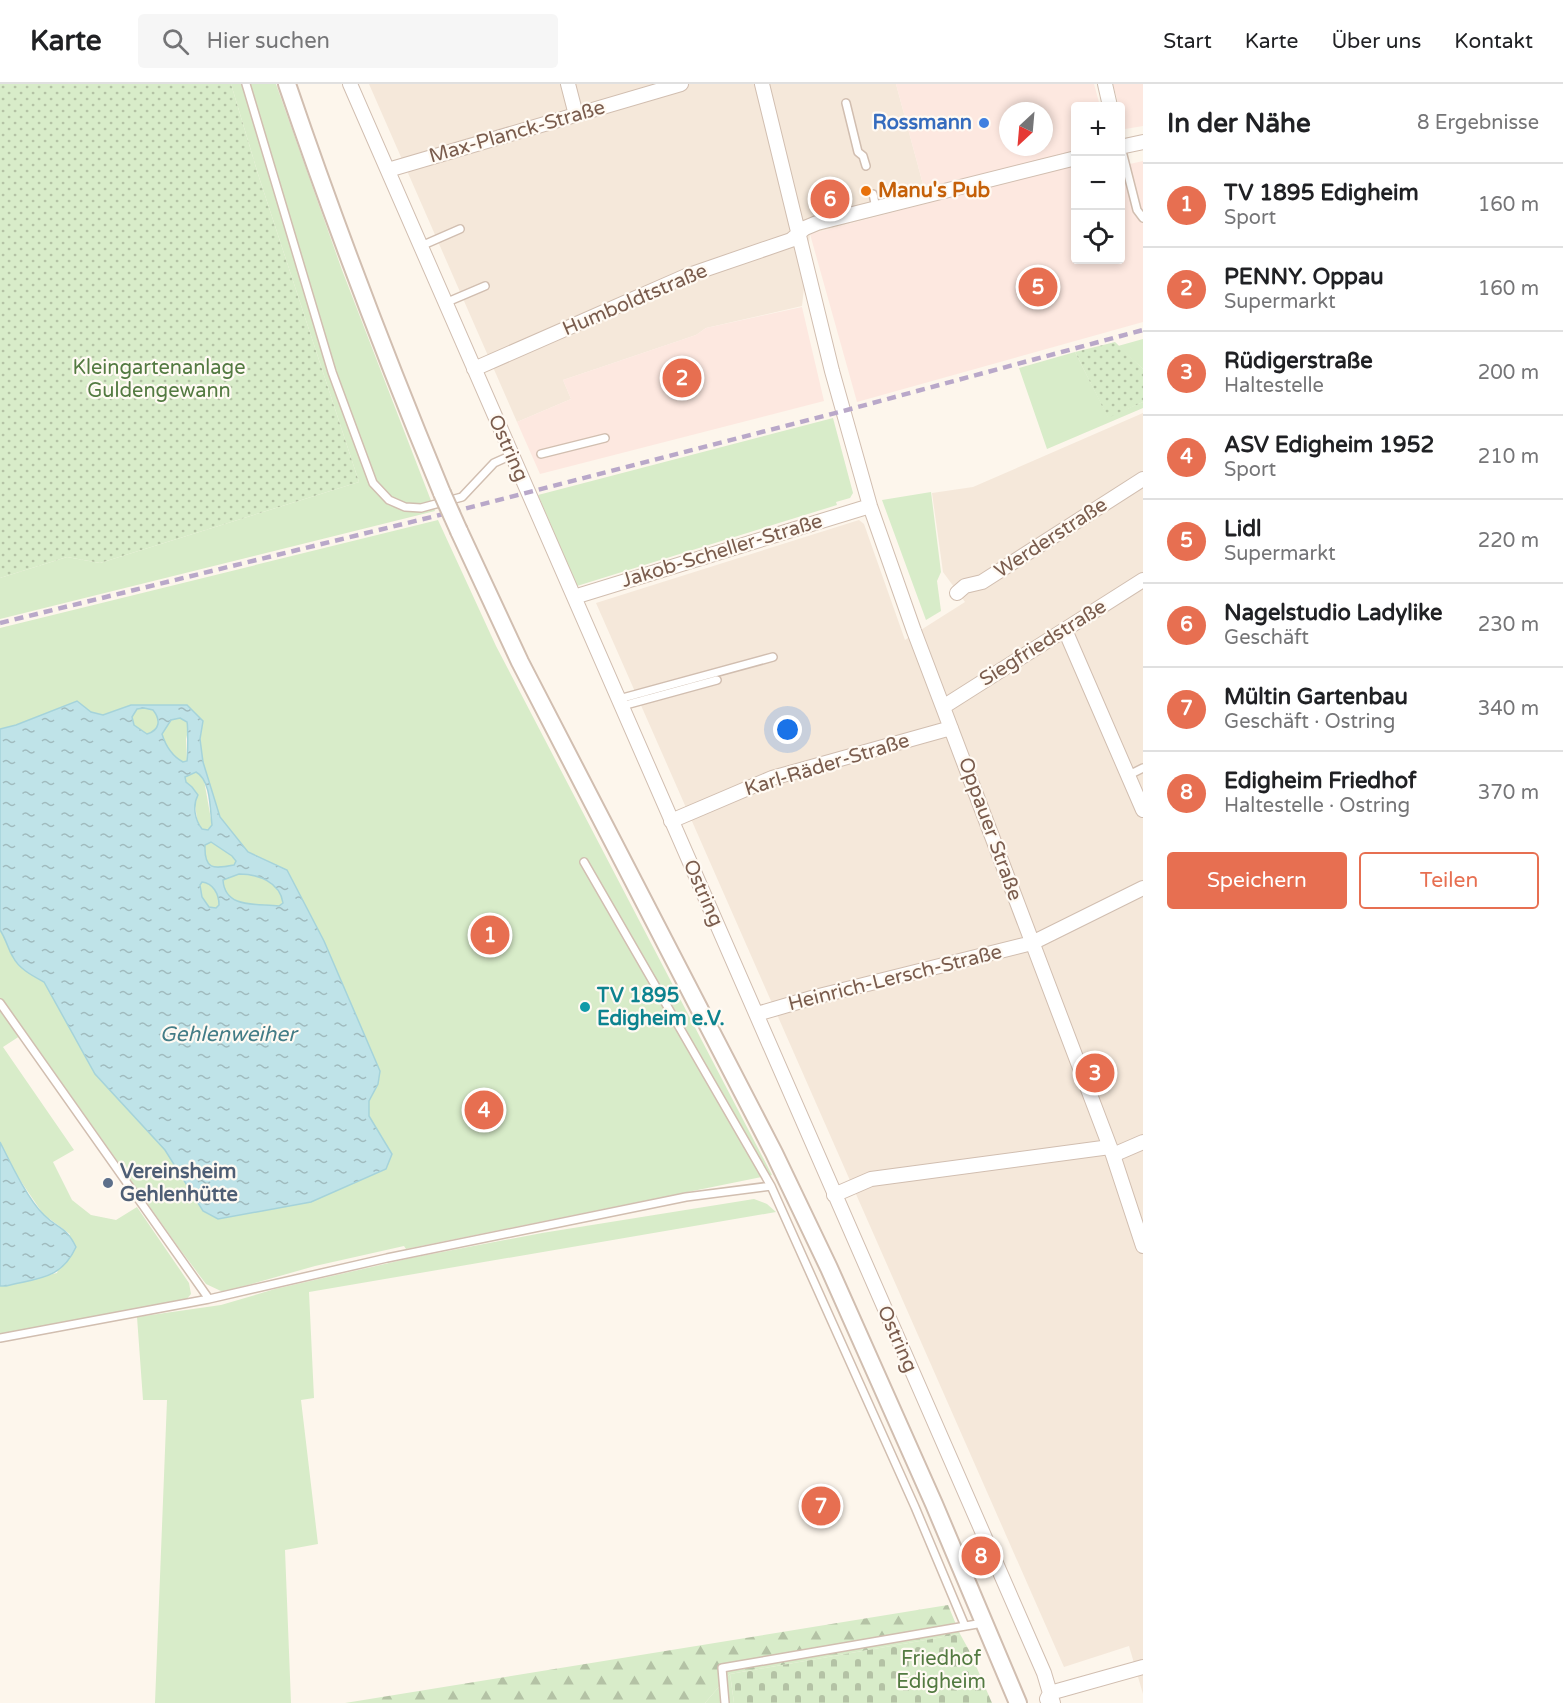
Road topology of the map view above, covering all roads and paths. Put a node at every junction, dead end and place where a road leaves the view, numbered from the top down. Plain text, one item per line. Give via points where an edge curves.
1 (246, 84) edge
2 (287, 84) edge
3 (350, 84) edge
4 (568, 84) edge
5 (681, 84) edge
6 (762, 84) edge
7 (1105, 84) edge
8 (1109, 102) edge
9 (846, 103) dead end
10 (576, 115) junction
11 (1143, 142) edge
12 (1125, 145) edge
13 (1124, 156) edge
14 (1071, 159) edge
15 (866, 166) dead end
16 (388, 170) junction
17 (873, 194) dead end
18 (876, 208) junction
19 (1143, 218) edge
20 (460, 229) dead end
21 (798, 234) junction
22 (421, 246) junction
23 (485, 286) dead end
24 (445, 303) junction
25 (474, 369) junction
26 (605, 438) dead end
27 (541, 454) dead end
28 (512, 456) junction
29 (1143, 479) edge
30 (870, 506) junction
31 (1143, 580) edge
32 (957, 593) dead end
33 (574, 597) junction
34 (1065, 630) junction
35 (772, 657) dead end
36 (717, 680) dead end
37 (620, 703) junction
38 (943, 707) junction
39 (951, 728) junction
40 (1143, 768) edge
41 (1129, 775) junction
42 (1143, 810) edge
43 (671, 821) junction
44 (584, 862) dead end
45 (1143, 888) edge
46 (1032, 944) junction
47 (0, 1004) edge
48 (757, 1014) junction
49 (1143, 1142) edge
50 (1112, 1151) junction
51 (771, 1186) junction
52 (834, 1195) junction
53 (1143, 1246) edge
54 (209, 1299) junction
55 (0, 1338) edge
56 (985, 1622) junction
57 (965, 1626) junction
58 (1143, 1667) edge
59 (1050, 1700) edge
60 (725, 1703) edge
61 (1018, 1703) edge

1 - 28 lane via 332,372 373,483 389,500 421,508 462,497 494,463
2 - 56 street, Ostring, bridge via 385,353 459,531 520,662 779,1164
3 - 16 street, Ostring
4 - 10 street
5 - 10 street, Max-Planck-Straße
6 - 21 street, Oppauer Straße
7 - 8 street
9 - 15 lane via 858,152
10 - 16 street, Max-Planck-Straße
11 - 12 street
13 - 19 lane via 1137,210
14 - 18 street, Humboldtstraße
16 - 22 street, Ostring
17 - 18 lane
18 - 21 street, Humboldtstraße via 817,223
20 - 22 lane
21 - 25 street, Humboldtstraße via 783,243 686,276
21 - 30 street, Oppauer Straße
22 - 24 street, Ostring
23 - 24 lane
24 - 25 street, Ostring
25 - 28 street, Ostring
26 - 27 lane
28 - 33 street, Ostring
29 - 32 street, Werderstraße via 982,582 965,586
30 - 33 street, Jakob-Scheller-Straße
30 - 38 street, Oppauer Straße
31 - 34 street, Siegfriedstraße
33 - 37 street, Ostring
34 - 38 street, Siegfriedstraße
34 - 41 street
35 - 37 lane
36 - 37 lane
37 - 43 street, Ostring
38 - 39 street, Oppauer Straße
39 - 43 street, Karl-Räder-Straße via 772,778
39 - 46 street, Oppauer Straße
40 - 41 lane
41 - 42 street
43 - 48 street, Ostring
44 - 51 lane
45 - 46 street, Heinrich-Lersch-Straße
46 - 48 street, Heinrich-Lersch-Straße
46 - 50 street, Oppauer Straße
47 - 54 lane
48 - 52 street, Ostring
49 - 50 street
50 - 52 street via 871,1179
50 - 53 street, Oppauer Straße
51 - 54 lane via 686,1197
51 - 57 lane
52 - 59 street, Ostring via 1044,1672
54 - 55 lane
56 - 57 lane
56 - 61 street, Ostring
57 - 60 lane via 722,1668
58 - 59 street

